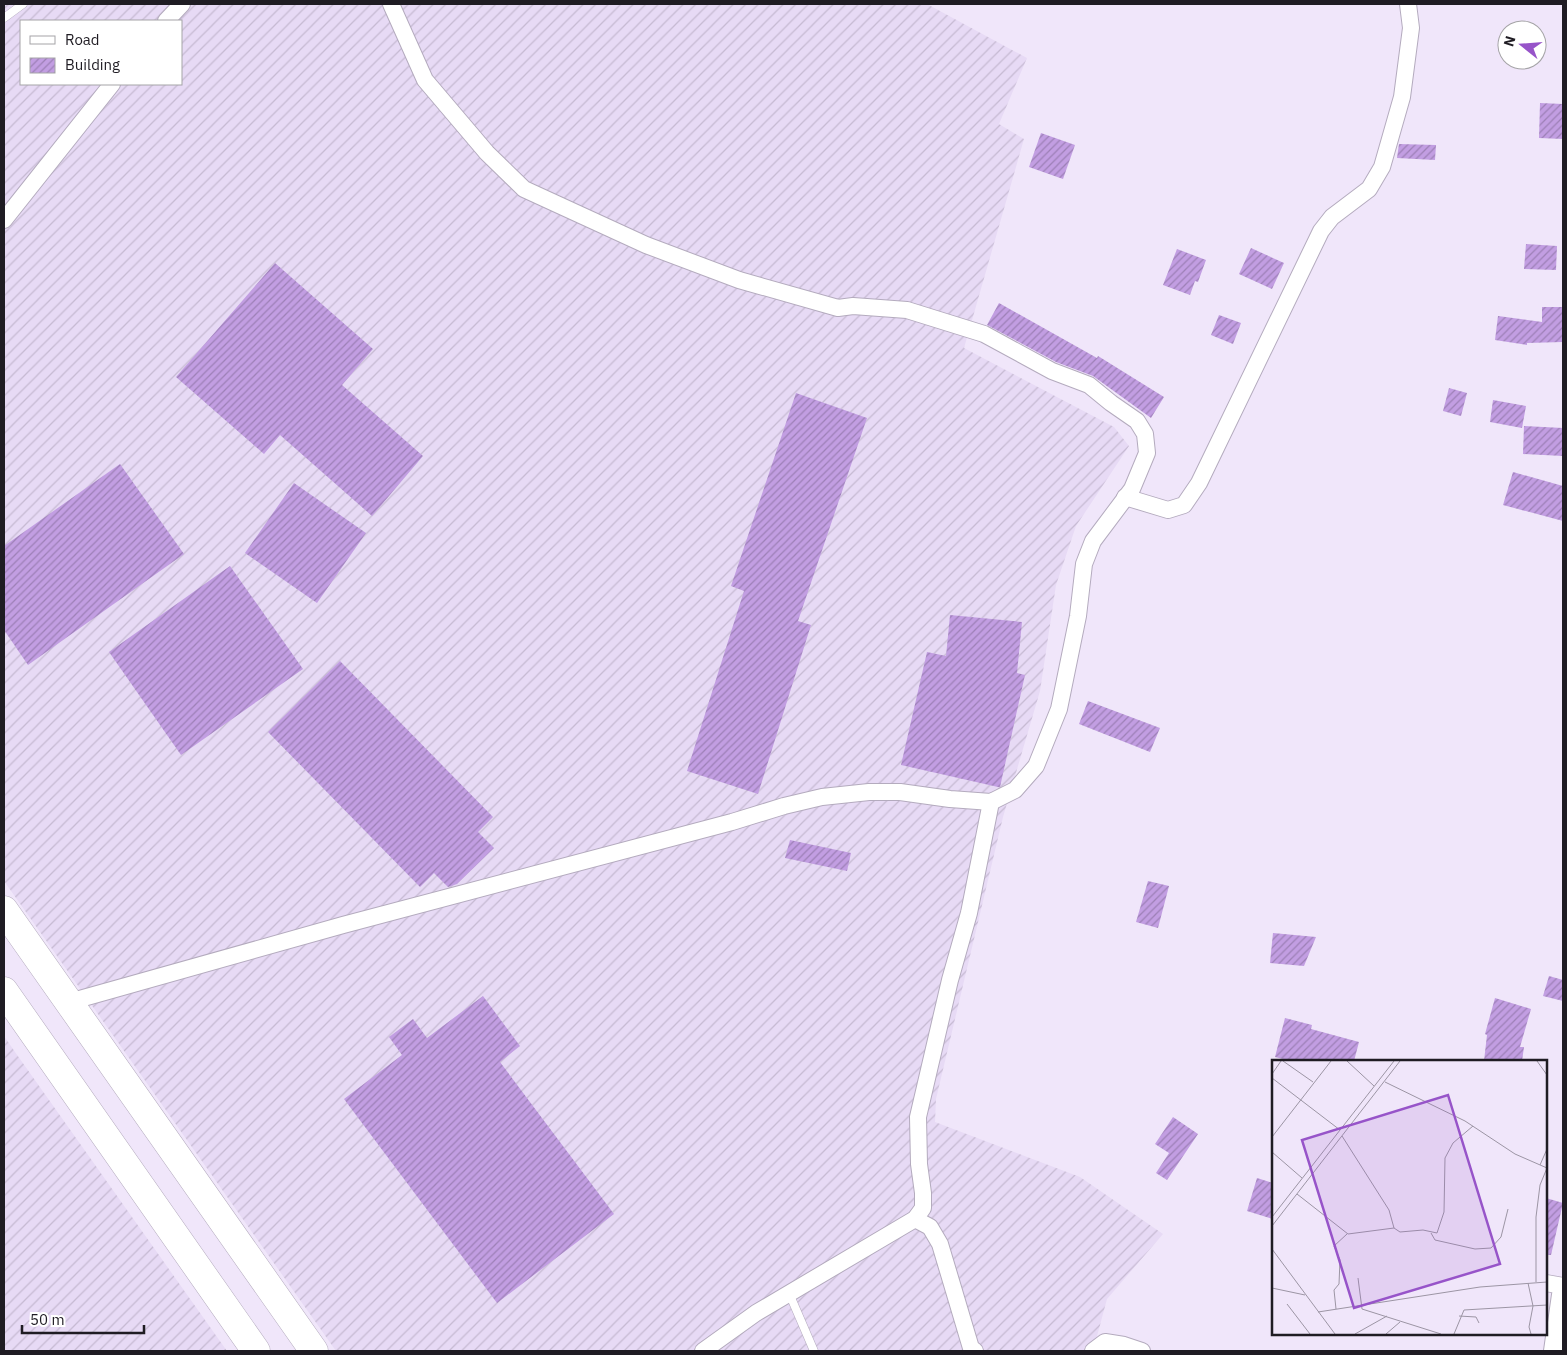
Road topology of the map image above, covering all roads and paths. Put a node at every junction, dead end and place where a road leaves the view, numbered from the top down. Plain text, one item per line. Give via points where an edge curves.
1 (23, 4) edge
2 (182, 4) edge
3 (392, 4) edge
4 (1408, 4) edge
5 (4, 18) edge
6 (167, 20) edge
7 (111, 85) edge
8 (4, 220) edge
9 (1125, 498) junction
10 (991, 802) junction
11 (4, 910) edge
12 (68, 1002) junction
13 (8, 1006) edge
14 (915, 1219) junction
15 (1547, 1283) edge
16 (1563, 1286) edge
17 (789, 1293) junction
18 (1563, 1295) edge
19 (256, 1351) edge
20 (314, 1351) edge
21 (703, 1351) edge
22 (814, 1351) edge
23 (975, 1351) edge
24 (1093, 1351) edge
25 (1142, 1351) edge
26 (1555, 1351) edge

1 - 5 lane
2 - 6 street
3 - 9 street via 425,80 487,153 524,189 646,245 739,280 838,308 907,310 941,320 984,334 1052,371 1089,385 1137,421 1145,434 1147,454
4 - 9 street via 1411,28 1402,97 1382,167 1369,189 1332,217 1321,231 1199,483 1184,505 1168,510
7 - 8 street
9 - 10 street via 1093,541 1084,564 1078,616 1059,709 1036,766 1015,790
10 - 12 street via 900,792 822,797
10 - 14 street via 969,913 918,1117 919,1164 924,1193 923,1208
11 - 12 highway
12 - 20 highway
13 - 19 highway
14 - 17 street
14 - 23 street via 930,1227 940,1244 971,1348
15 - 16 street
17 - 21 street
17 - 22 lane
18 - 26 street
24 - 25 street via 1105,1342

